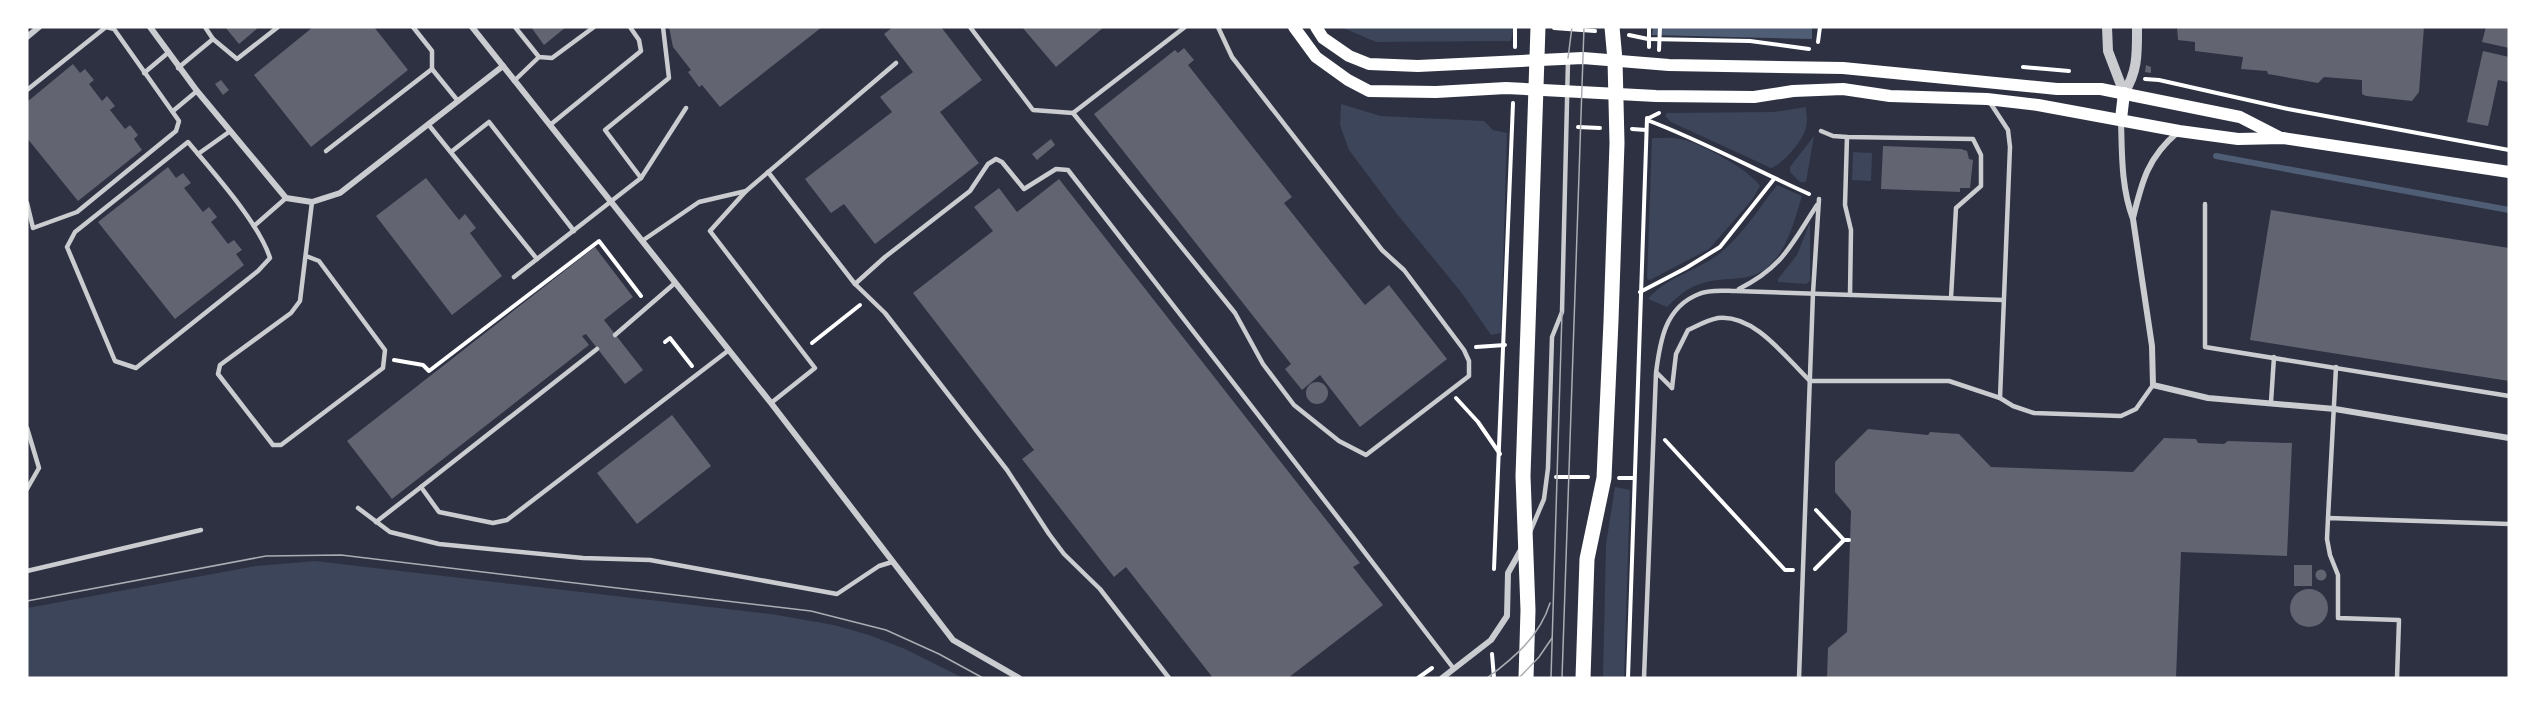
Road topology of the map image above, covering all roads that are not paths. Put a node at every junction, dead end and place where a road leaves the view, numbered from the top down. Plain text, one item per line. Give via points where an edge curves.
1 (39, 27) edge
2 (150, 27) edge
3 (205, 27) edge
4 (278, 27) edge
5 (413, 27) edge
6 (472, 27) edge
7 (514, 27) edge
8 (594, 27) edge
9 (630, 27) edge
10 (663, 27) edge
11 (970, 27) edge
12 (1185, 27) edge
13 (1218, 27) edge
14 (1294, 27) edge
15 (1316, 27) edge
16 (2107, 27) edge
17 (2137, 27) edge
18 (1538, 28) edge
19 (1612, 29) edge
20 (27, 37) edge
21 (213, 39) junction
22 (169, 52) junction
23 (540, 57) junction
24 (1568, 58) junction
25 (1537, 59) junction
26 (1615, 60) junction
27 (896, 63) dead end
28 (503, 66) junction
29 (178, 68) junction
30 (432, 69) junction
31 (144, 73) junction
32 (514, 81) junction
33 (1536, 89) junction
34 (27, 90) edge
35 (1567, 90) junction
36 (196, 91) junction
37 (1615, 93) junction
38 (2124, 93) junction
39 (1987, 99) junction
40 (458, 101) junction
41 (686, 108) dead end
42 (173, 111) junction
43 (1073, 113) junction
44 (2121, 119) junction
45 (428, 124) junction
46 (550, 125) junction
47 (1821, 131) dead end
48 (2179, 131) junction
49 (229, 132) junction
50 (1847, 137) junction
51 (2283, 138) junction
52 (326, 151) dead end
53 (452, 152) junction
54 (198, 154) junction
55 (768, 172) junction
56 (2509, 172) edge
57 (641, 178) junction
58 (746, 191) junction
59 (286, 198) junction
60 (312, 202) junction
61 (27, 203) edge
62 (612, 203) junction
63 (2205, 204) dead end
64 (2133, 219) junction
65 (254, 226) junction
66 (574, 231) junction
67 (642, 241) junction
68 (306, 256) junction
69 (537, 259) junction
70 (514, 277) dead end
71 (675, 283) junction
72 (855, 284) junction
73 (1736, 291) junction
74 (1812, 293) junction
75 (1850, 295) junction
76 (1951, 298) junction
77 (2003, 300) junction
78 (615, 335) dead end
79 (597, 350) dead end
80 (729, 350) junction
81 (2274, 357) junction
82 (2336, 367) junction
83 (1656, 373) junction
84 (1810, 381) junction
85 (2153, 385) junction
86 (2509, 396) edge
87 (2000, 398) junction
88 (2271, 402) junction
89 (771, 403) junction
90 (2334, 409) junction
91 (27, 428) edge
92 (2509, 438) edge
93 (421, 488) junction
94 (27, 489) edge
95 (358, 508) dead end
96 (2328, 518) junction
97 (376, 522) junction
98 (2509, 524) edge
99 (201, 530) dead end
100 (1526, 540) junction
101 (892, 562) junction
102 (27, 572) edge
103 (1454, 669) junction
104 (1019, 678) edge
105 (1169, 678) edge
106 (1442, 678) edge
107 (1526, 678) edge
108 (1583, 678) edge
109 (1644, 678) edge
110 (1799, 678) edge
111 (2397, 678) edge

1 - 20 street
2 - 22 street
3 - 21 lane
4 - 21 lane via 237,59
5 - 30 lane via 432,51
6 - 28 street
7 - 23 lane
8 - 23 lane via 552,58
9 - 46 lane via 641,51
10 - 57 lane via 669,78 605,130
11 - 43 lane via 1033,110
12 - 43 lane
13 - 43 lane via 1232,57 1382,250 1404,270 1469,361 1469,376 1366,455 1339,441 1294,405 1263,364 1235,313
14 - 33 main road via 1316,57 1369,91
15 - 25 main road via 1323,38 1369,64 1409,66
16 - 38 street via 2108,51
17 - 38 street via 2134,78
18 - 25 main road
19 - 26 main road
21 - 29 lane
22 - 29 street
22 - 31 lane
23 - 32 lane
24 - 25 main road
24 - 26 main road
24 - 35 lane
25 - 33 main road
26 - 37 main road
26 - 38 main road via 1843,68
27 - 55 lane
28 - 32 street
28 - 40 street
29 - 36 street
30 - 40 lane
30 - 52 lane
31 - 34 lane via 114,29 106,27
31 - 42 lane
32 - 46 street
33 - 35 main road
33 - 100 main road via 1525,365
35 - 37 main road
35 - 100 lane via 1562,312 1552,337 1544,499
36 - 42 lane
36 - 49 street
37 - 39 main road via 1754,97 1842,89 1890,96
37 - 108 main road via 1617,143 1604,478 1587,559
38 - 44 main road
38 - 51 main road via 2240,117
39 - 44 main road
39 - 77 lane via 2008,130 2010,147
40 - 45 street
41 - 57 lane
42 - 61 lane via 179,121 176,131 77,212 33,228
44 - 48 main road
44 - 64 street via 2123,180
45 - 53 lane
45 - 60 street via 340,193
46 - 62 street
47 - 50 lane
48 - 51 main road via 2238,139
48 - 64 street via 2163,144 2150,164
49 - 54 lane
49 - 59 street
50 - 75 lane via 1845,205 1851,230
50 - 76 lane via 1972,139 1981,155 1981,186 1956,208
51 - 56 main road
53 - 66 lane via 489,123
53 - 69 lane
54 - 65 lane
54 - 65 lane via 188,142 75,232 67,247 115,361 136,368 258,271 270,258
55 - 58 lane
55 - 72 lane
57 - 62 lane
58 - 67 lane via 699,202
58 - 89 lane via 711,231 815,368
59 - 60 street
59 - 65 lane
60 - 68 lane
62 - 66 lane
62 - 67 street
63 - 81 lane via 2205,347
64 - 85 street via 2152,346
66 - 69 lane
67 - 71 street
68 - 68 lane via 300,301 291,313 220,365 218,374 273,445 281,445 383,368 385,350 319,261
69 - 70 lane
71 - 78 lane
71 - 80 street
72 - 103 lane via 970,191 988,164 996,159 1024,189 1056,170 1068,170
72 - 105 lane via 885,313 1007,470 1064,554 1100,589
73 - 74 lane
73 - 74 lane via 1759,279 1782,259 1819,201
73 - 83 lane via 1700,293 1680,305 1665,326
74 - 75 lane
74 - 84 lane
75 - 76 lane
76 - 77 lane
77 - 87 lane
79 - 93 lane
80 - 89 street
80 - 93 lane via 507,520 493,523 439,512
81 - 82 lane
81 - 88 lane
82 - 86 lane
82 - 90 lane
83 - 84 lane via 1672,388 1677,354 1688,330 1718,318 1739,319 1753,326
83 - 109 lane
84 - 87 lane via 1949,381
84 - 110 lane
85 - 87 lane via 2136,409 2121,416 2034,413
85 - 88 street via 2208,398
88 - 90 street
89 - 101 street
90 - 92 street
90 - 96 lane
91 - 94 lane via 39,468
93 - 97 lane
95 - 97 lane
96 - 98 lane
96 - 111 lane via 2327,539 2338,575 2338,618 2399,620
97 - 101 lane via 390,532 439,544 583,558 650,560 837,594 879,566
99 - 102 lane
100 - 103 street via 1508,573 1508,616 1491,640
100 - 107 main road
101 - 104 street via 953,640
103 - 106 street

